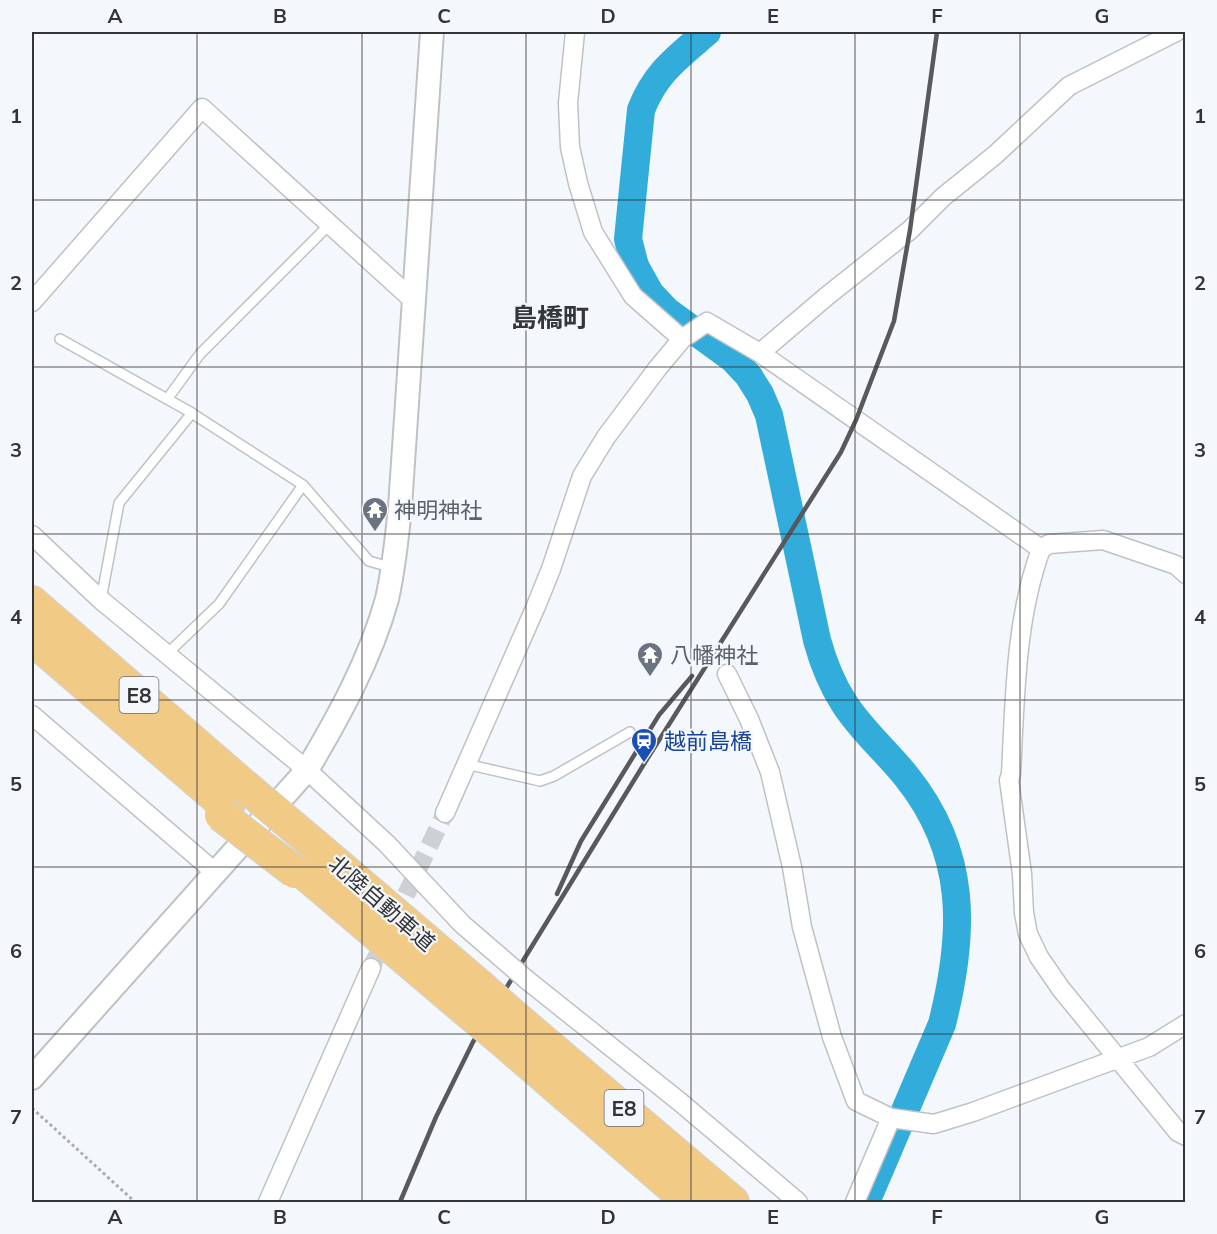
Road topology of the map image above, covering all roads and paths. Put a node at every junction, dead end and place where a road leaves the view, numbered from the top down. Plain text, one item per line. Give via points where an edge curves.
1 (432, 32) edge
2 (575, 32) edge
3 (1176, 32) edge
4 (1182, 32) edge
5 (1185, 35) edge
6 (329, 225) junction
7 (413, 300) junction
8 (32, 302) edge
9 (690, 333) junction
10 (60, 339) dead end
11 (760, 353) junction
12 (168, 398) junction
13 (192, 413) junction
14 (303, 485) junction
15 (32, 535) edge
16 (1041, 549) junction
17 (393, 568) junction
18 (1185, 574) edge
19 (101, 600) junction
20 (32, 602) edge
21 (32, 639) edge
22 (167, 654) junction
23 (32, 667) edge
24 (727, 674) dead end
25 (32, 715) edge
26 (630, 732) dead end
27 (466, 764) junction
28 (308, 770) junction
29 (232, 804) junction
30 (445, 813) tunnel mouth
31 (303, 862) junction
32 (216, 873) junction
33 (371, 968) tunnel mouth
34 (472, 997) junction
35 (1185, 1024) edge
36 (506, 1026) junction
37 (1117, 1059) junction
38 (32, 1077) edge
39 (32, 1108) edge
40 (899, 1120) junction
41 (1185, 1136) edge
42 (135, 1203) edge
43 (268, 1203) edge
44 (689, 1203) edge
45 (733, 1203) edge
46 (798, 1203) edge
47 (855, 1203) edge

1 - 7 street
2 - 9 street via 568,103 570,147 593,232 633,296
3 - 11 street via 1068,86 910,230
4 - 5 street
6 - 7 street
6 - 8 street via 202,108
6 - 12 lane via 200,354
7 - 17 street
9 - 11 street via 707,321
9 - 27 street via 606,437 582,476 540,597
10 - 12 lane
11 - 16 street
12 - 13 lane
13 - 14 lane
13 - 19 lane via 119,503
14 - 17 lane via 369,561
14 - 22 lane via 219,604
15 - 19 street
16 - 18 street via 1049,544 1103,540 1176,565
16 - 37 street via 1018,647 1009,780 1024,913 1039,957
17 - 28 street via 374,640 341,713
19 - 22 street
20 - 29 highway, 北陸自動車道 / E8
21 - 29 highway, 北陸自動車道 / E8
22 - 28 street
23 - 29 highway
24 - 40 street via 770,772 802,927 832,1037 856,1101
25 - 32 street
26 - 27 lane via 540,781
27 - 30 street
28 - 32 street
28 - 46 street, bridge via 387,844 462,924
29 - 31 highway, 北陸自動車道 / E8
31 - 34 highway, 北陸自動車道 / E8
31 - 34 highway, 北陸自動車道 / E8 via 367,927
32 - 38 street
33 - 43 street
34 - 36 highway, 北陸自動車道 / E8, bridge
35 - 37 street via 1149,1047
36 - 44 highway, 北陸自動車道 / E8
36 - 45 highway, 北陸自動車道 / E8
37 - 40 street via 934,1124
37 - 41 street
39 - 42 path
40 - 47 street

